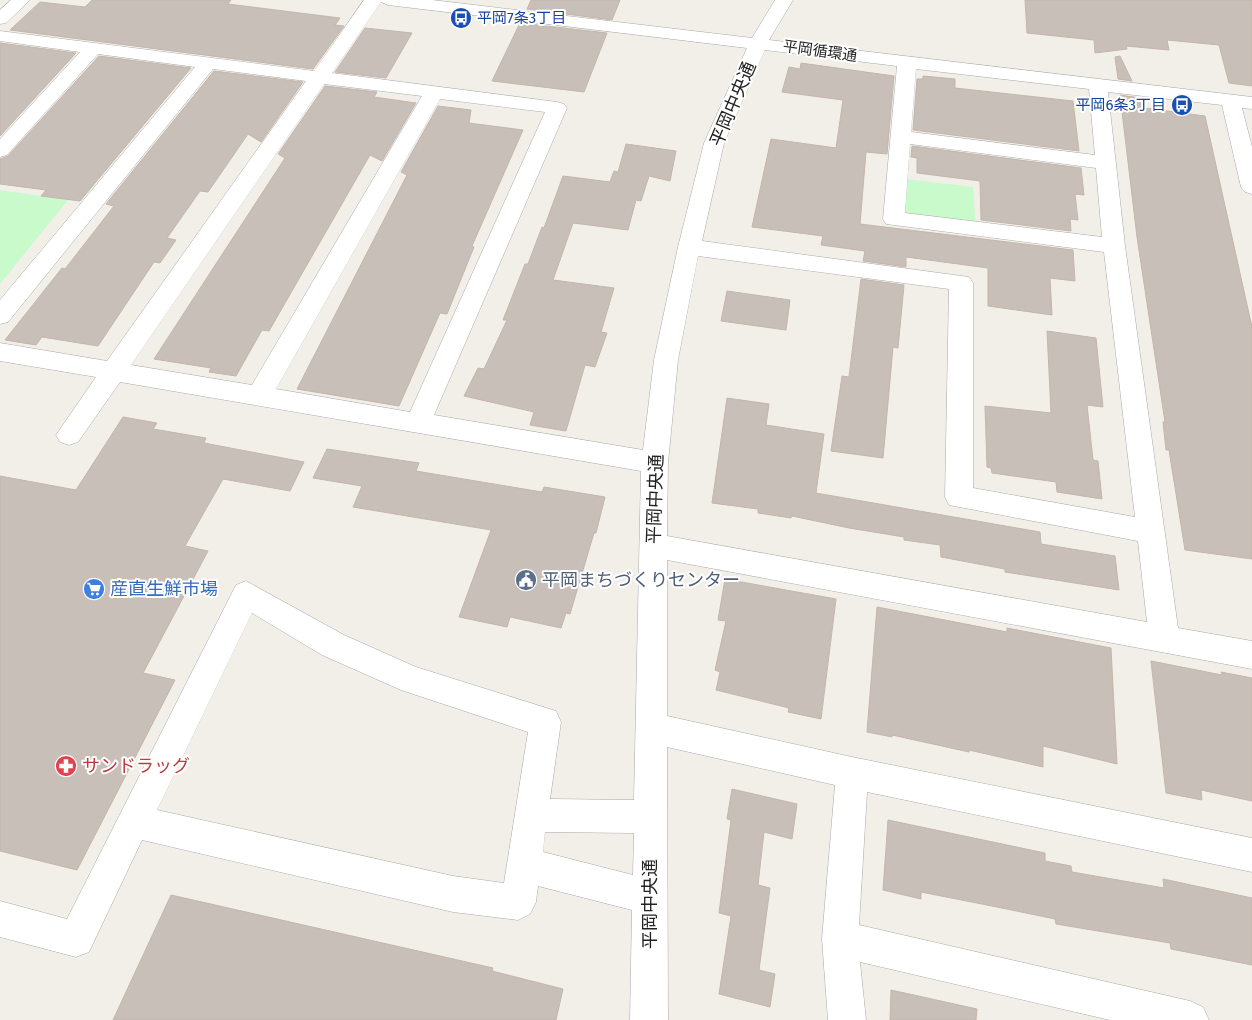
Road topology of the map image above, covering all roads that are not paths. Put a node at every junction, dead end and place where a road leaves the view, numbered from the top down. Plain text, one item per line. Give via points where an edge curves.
1 (21, 0) edge
2 (373, 0) edge
3 (388, 0) edge
4 (784, 0) edge
5 (0, 19) edge
6 (0, 36) edge
7 (758, 43) junction
8 (94, 48) junction
9 (208, 63) junction
10 (908, 63) junction
11 (321, 77) junction
12 (1098, 85) junction
13 (434, 92) junction
14 (1230, 100) junction
15 (1252, 103) edge
16 (900, 137) junction
17 (0, 150) edge
18 (1105, 163) junction
19 (1251, 182) edge
20 (1114, 246) junction
21 (689, 247) junction
22 (0, 316) edge
23 (0, 352) edge
24 (113, 371) junction
25 (259, 396) junction
26 (418, 423) junction
27 (69, 435) dead end
28 (655, 463) junction
29 (1151, 532) junction
30 (654, 545) junction
31 (1164, 638) junction
32 (1252, 655) edge
33 (651, 728) junction
34 (852, 773) junction
35 (533, 815) junction
36 (650, 818) junction
37 (135, 822) junction
38 (1252, 855) edge
39 (525, 865) junction
40 (650, 898) junction
41 (0, 919) edge
42 (840, 939) junction
43 (649, 1020) edge
44 (847, 1020) edge
45 (1190, 1020) edge

1 - 5 street
2 - 11 street
3 - 7 street, 平岡循環通
4 - 7 street, 平岡中央通
6 - 8 street
7 - 10 street, 平岡循環通
7 - 21 street, 平岡中央通 via 714,143
8 - 9 street
8 - 17 street
9 - 11 street
9 - 22 street
10 - 12 street, 平岡循環通
10 - 16 street
11 - 13 street
11 - 24 street
12 - 14 street, 平岡循環通
12 - 18 street
13 - 25 street
13 - 26 street via 557,108
14 - 15 street, 平岡循環通
14 - 19 street
16 - 18 street
16 - 20 street via 894,219
18 - 20 street
20 - 29 street
21 - 28 street, 平岡中央通 via 666,360
21 - 29 street via 961,283 959,497
23 - 24 street
24 - 25 street
24 - 27 street
25 - 26 street
26 - 28 street
28 - 30 street, 平岡中央通
29 - 31 street
30 - 31 street
30 - 33 street, 平岡中央通
31 - 32 street
33 - 34 street
33 - 36 street, 平岡中央通
34 - 38 street
34 - 42 street
35 - 36 street
35 - 37 street via 545,722 412,680 333,645 246,594
35 - 39 street
36 - 40 street, 平岡中央通
37 - 39 street via 453,894 518,902
37 - 41 street via 76,939
39 - 40 street
40 - 43 street, 平岡中央通
42 - 44 street
42 - 45 street

